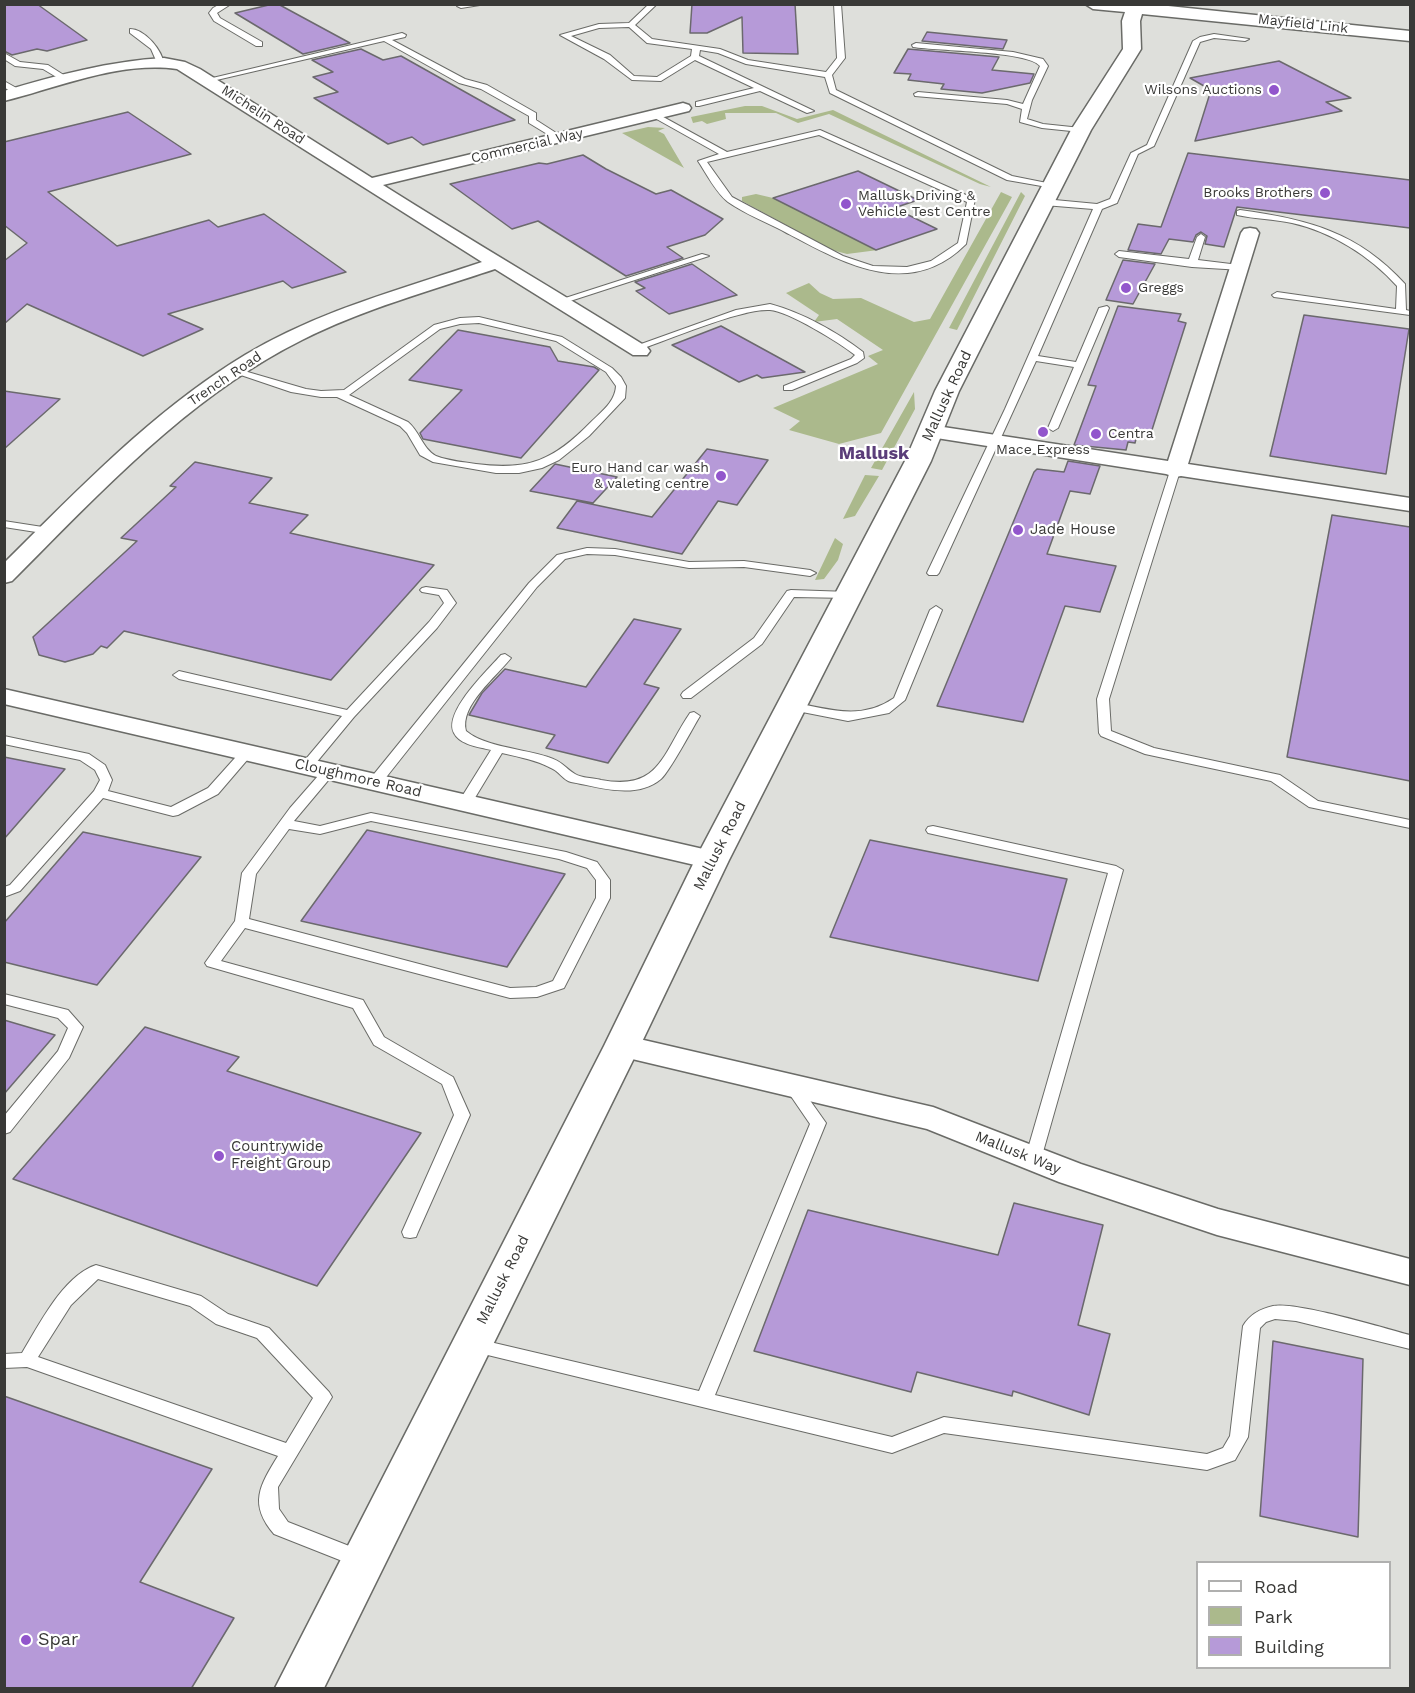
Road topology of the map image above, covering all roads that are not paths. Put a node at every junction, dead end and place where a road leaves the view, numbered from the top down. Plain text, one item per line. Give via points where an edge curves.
1 (228, 4) edge
2 (483, 4) edge
3 (654, 4) edge
4 (837, 4) edge
5 (1081, 4) edge
6 (1093, 4) edge
7 (461, 6) edge
8 (1135, 6) edge
9 (1160, 7) edge
10 (631, 25) junction
11 (134, 31) dead end
12 (402, 35) dead end
13 (1410, 36) edge
14 (386, 39) junction
15 (1245, 39) dead end
16 (259, 44) dead end
17 (916, 45) dead end
18 (1132, 49) junction
19 (696, 53) junction
20 (4, 54) edge
21 (161, 63) junction
22 (828, 75) junction
23 (66, 80) junction
24 (208, 80) junction
25 (761, 88) junction
26 (9, 91) edge
27 (918, 94) dead end
28 (691, 106) joint
29 (1025, 107) junction
30 (810, 111) dead end
31 (656, 115) junction
32 (1081, 130) junction
33 (560, 138) junction
34 (726, 155) junction
35 (370, 183) junction
36 (1048, 193) junction
37 (1098, 207) junction
38 (1240, 213) dead end
39 (1250, 233) dead end
40 (1201, 237) dead end
41 (1119, 254) dead end
42 (705, 256) dead end
43 (496, 262) junction
44 (1192, 264) junction
45 (1239, 268) junction
46 (1278, 295) dead end
47 (561, 301) junction
48 (1104, 308) dead end
49 (1406, 313) edge
50 (638, 350) joint
51 (1033, 358) junction
52 (1080, 365) junction
53 (234, 371) junction
54 (788, 388) dead end
55 (339, 394) junction
56 (1053, 428) dead end
57 (930, 431) junction
58 (995, 442) junction
59 (1175, 471) junction
60 (1410, 505) edge
61 (4, 524) edge
62 (49, 531) junction
63 (810, 573) dead end
64 (933, 573) dead end
65 (4, 576) edge
66 (426, 590) dead end
67 (849, 595) junction
68 (936, 610) dead end
69 (506, 658) dead end
70 (179, 675) dead end
71 (687, 695) dead end
72 (4, 696) edge
73 (792, 706) junction
74 (350, 714) junction
75 (694, 716) dead end
76 (4, 740) edge
77 (499, 748) junction
78 (248, 752) junction
79 (318, 769) junction
80 (375, 782) junction
81 (100, 793) junction
82 (465, 803) junction
83 (287, 824) junction
84 (1410, 824) edge
85 (933, 830) dead end
86 (712, 860) junction
87 (4, 893) edge
88 (242, 922) junction
89 (4, 999) edge
90 (621, 1046) junction
91 (792, 1086) junction
92 (4, 1128) edge
93 (1033, 1159) junction
94 (410, 1232) dead end
95 (1410, 1272) edge
96 (1410, 1342) edge
97 (471, 1344) junction
98 (27, 1360) junction
99 (4, 1361) edge
100 (704, 1401) junction
101 (290, 1452) junction
102 (362, 1559) junction
103 (299, 1689) edge

1 - 16 lane via 215,9 217,19
2 - 7 lane
3 - 10 lane
4 - 22 lane via 842,58
5 - 18 main road via 1106,17
6 - 8 main road, Mayfield Link
8 - 9 main road, Mayfield Link
8 - 18 main road
9 - 13 main road, Mayfield Link
9 - 18 main road, Mallusk Road via 1142,43
10 - 19 lane via 650,41
10 - 19 lane via 599,26 564,35 607,57 632,78 658,79
11 - 21 lane via 154,48
12 - 14 lane
14 - 24 lane
14 - 33 lane via 462,81 484,87 509,101
15 - 37 lane via 1203,37 1197,41 1150,146 1135,153 1113,201
17 - 29 lane via 1013,54 1040,61 1044,66
18 - 32 main road, Mallusk Road
19 - 22 lane via 720,51 746,62
19 - 25 lane
20 - 23 lane via 18,64 45,68
21 - 23 street, Michelin Road via 130,65
21 - 24 street, Michelin Road via 180,65
22 - 36 lane via 833,91 854,103
23 - 26 street, Michelin Road
24 - 35 street, Michelin Road
25 - 28 lane
25 - 30 lane
27 - 29 lane
28 - 31 street, Commercial Way
29 - 32 lane via 1025,122
31 - 33 street, Commercial Way
31 - 34 lane
32 - 36 main road, Mallusk Road
33 - 35 street, Commercial Way
34 - 34 lane via 819,132 972,201 962,244 934,263 907,270 872,270 840,258 729,199 702,161
35 - 43 street, Michelin Road
36 - 37 lane
36 - 57 main road, Mallusk Road
37 - 51 lane
38 - 49 lane via 1310,225 1360,250 1402,286
39 - 45 street
40 - 44 lane
41 - 44 lane
42 - 47 lane
43 - 47 street, Michelin Road
43 - 53 street, Trench Road via 355,310 294,337
44 - 45 lane
45 - 59 street
46 - 49 lane
47 - 50 street, Michelin Road
48 - 52 lane
50 - 54 lane via 739,312 770,307 844,342 860,354 854,361
51 - 52 lane
51 - 58 lane
52 - 56 lane
53 - 55 lane via 298,390
53 - 62 street, Trench Road via 170,417
55 - 55 lane via 413,430 421,449 435,460 500,470 534,468 564,455 622,393 618,379 609,370 559,339 479,320 437,327
57 - 58 street
57 - 67 main road, Mallusk Road
58 - 59 street
58 - 64 lane
59 - 60 street
59 - 84 lane via 1103,699 1105,733 1150,751 1275,778 1314,804
61 - 62 lane
62 - 65 street, Trench Road
63 - 80 lane via 744,564 689,565 615,552 587,551 561,557 526,594
66 - 74 lane via 443,592 450,603
67 - 71 lane via 791,593 758,640
67 - 73 main road, Mallusk Road
68 - 73 lane via 899,700 885,710 848,717
69 - 77 lane via 461,710 457,723 460,732 471,739
70 - 74 lane
72 - 78 street, Cloughmore Road
73 - 86 main road, Mallusk Road
74 - 79 lane
75 - 77 lane via 657,776 640,785 610,786 571,778 546,760
76 - 81 lane via 84,757 100,768 106,780
77 - 82 lane
78 - 79 street, Cloughmore Road
78 - 81 lane via 213,791 173,812
79 - 80 street, Cloughmore Road
79 - 83 lane
80 - 82 street, Cloughmore Road
81 - 87 lane via 15,888
82 - 86 street, Cloughmore Road
83 - 88 lane via 249,873
83 - 88 lane via 320,830 371,817 561,855 592,865 603,880 603,898 559,984 537,992 510,993
85 - 93 lane via 1116,870
86 - 90 main road, Mallusk Road
88 - 94 lane via 213,963 358,1004 379,1041 448,1081 462,1115
89 - 92 lane via 63,1014 76,1027 63,1054
90 - 91 street, Mallusk Way
90 - 97 main road, Mallusk Road
91 - 93 street, Mallusk Way via 933,1119
91 - 100 lane via 818,1123
93 - 95 street, Mallusk Way via 1217,1222
96 - 100 lane via 1296,1314 1275,1312 1260,1317 1252,1326 1239,1437 1229,1455 1207,1462 944,1425 892,1445
97 - 100 lane
97 - 102 main road, Mallusk Road
98 - 99 lane
98 - 101 lane
98 - 101 lane via 59,1307 80,1283 96,1272 195,1301 222,1319 263,1333 323,1397
101 - 102 lane via 269,1486 267,1499 273,1520 281,1528
102 - 103 main road, Mallusk Road

